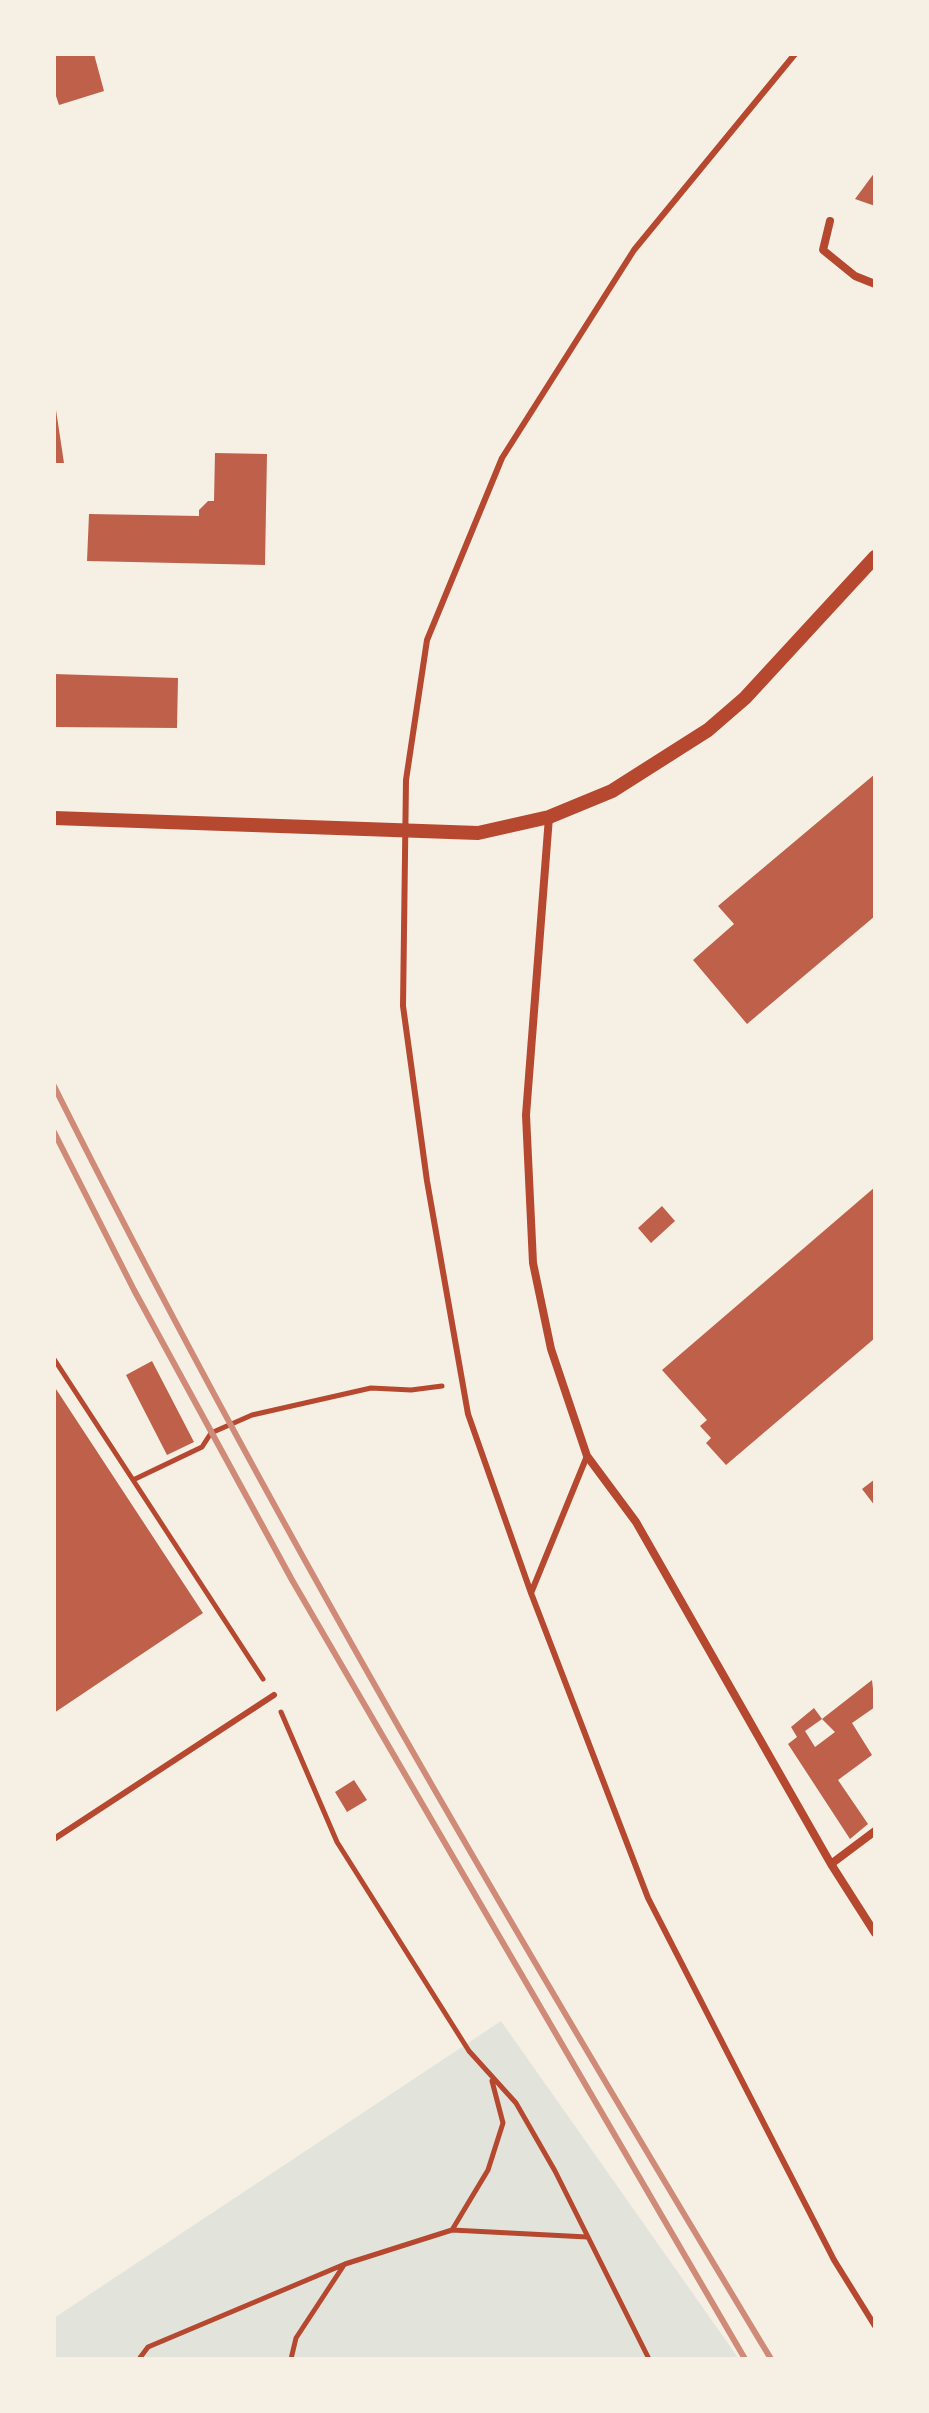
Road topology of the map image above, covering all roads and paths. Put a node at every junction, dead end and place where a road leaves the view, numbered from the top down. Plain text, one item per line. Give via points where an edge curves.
1 (795, 54) edge
2 (830, 221) dead end
3 (875, 284) edge
4 (875, 557) edge
5 (549, 817) junction
6 (54, 818) edge
7 (462, 1383) junction
8 (587, 1456) junction
9 (133, 1480) dead end
10 (531, 1593) junction
11 (274, 1695) dead end
12 (875, 1831) edge
13 (54, 1839) edge
14 (831, 1864) junction
15 (875, 1933) edge
16 (469, 2051) dead end
17 (492, 2080) junction
18 (452, 2230) junction
19 (588, 2237) junction
20 (345, 2264) junction
21 (875, 2326) edge
22 (139, 2359) edge
23 (291, 2359) edge
24 (649, 2359) edge

1 - 7 lane via 634,250 502,458 427,640 406,780 403,1006
2 - 3 street via 823,250 855,276
4 - 5 street via 745,698 708,730 612,791
5 - 6 street via 505,830 446,833
5 - 8 street via 526,1115 533,1263 551,1349
7 - 9 path via 411,1390 371,1388 252,1415 211,1433 202,1447
7 - 10 lane
8 - 10 lane
8 - 14 street via 636,1522
10 - 21 lane via 648,1898 834,2260
11 - 13 lane
12 - 14 street
14 - 15 street
16 - 17 path
17 - 18 path via 503,2123 488,2170
17 - 19 path via 516,2103
18 - 19 path
18 - 20 path
19 - 24 path
20 - 22 path via 148,2347
20 - 23 path via 296,2338

